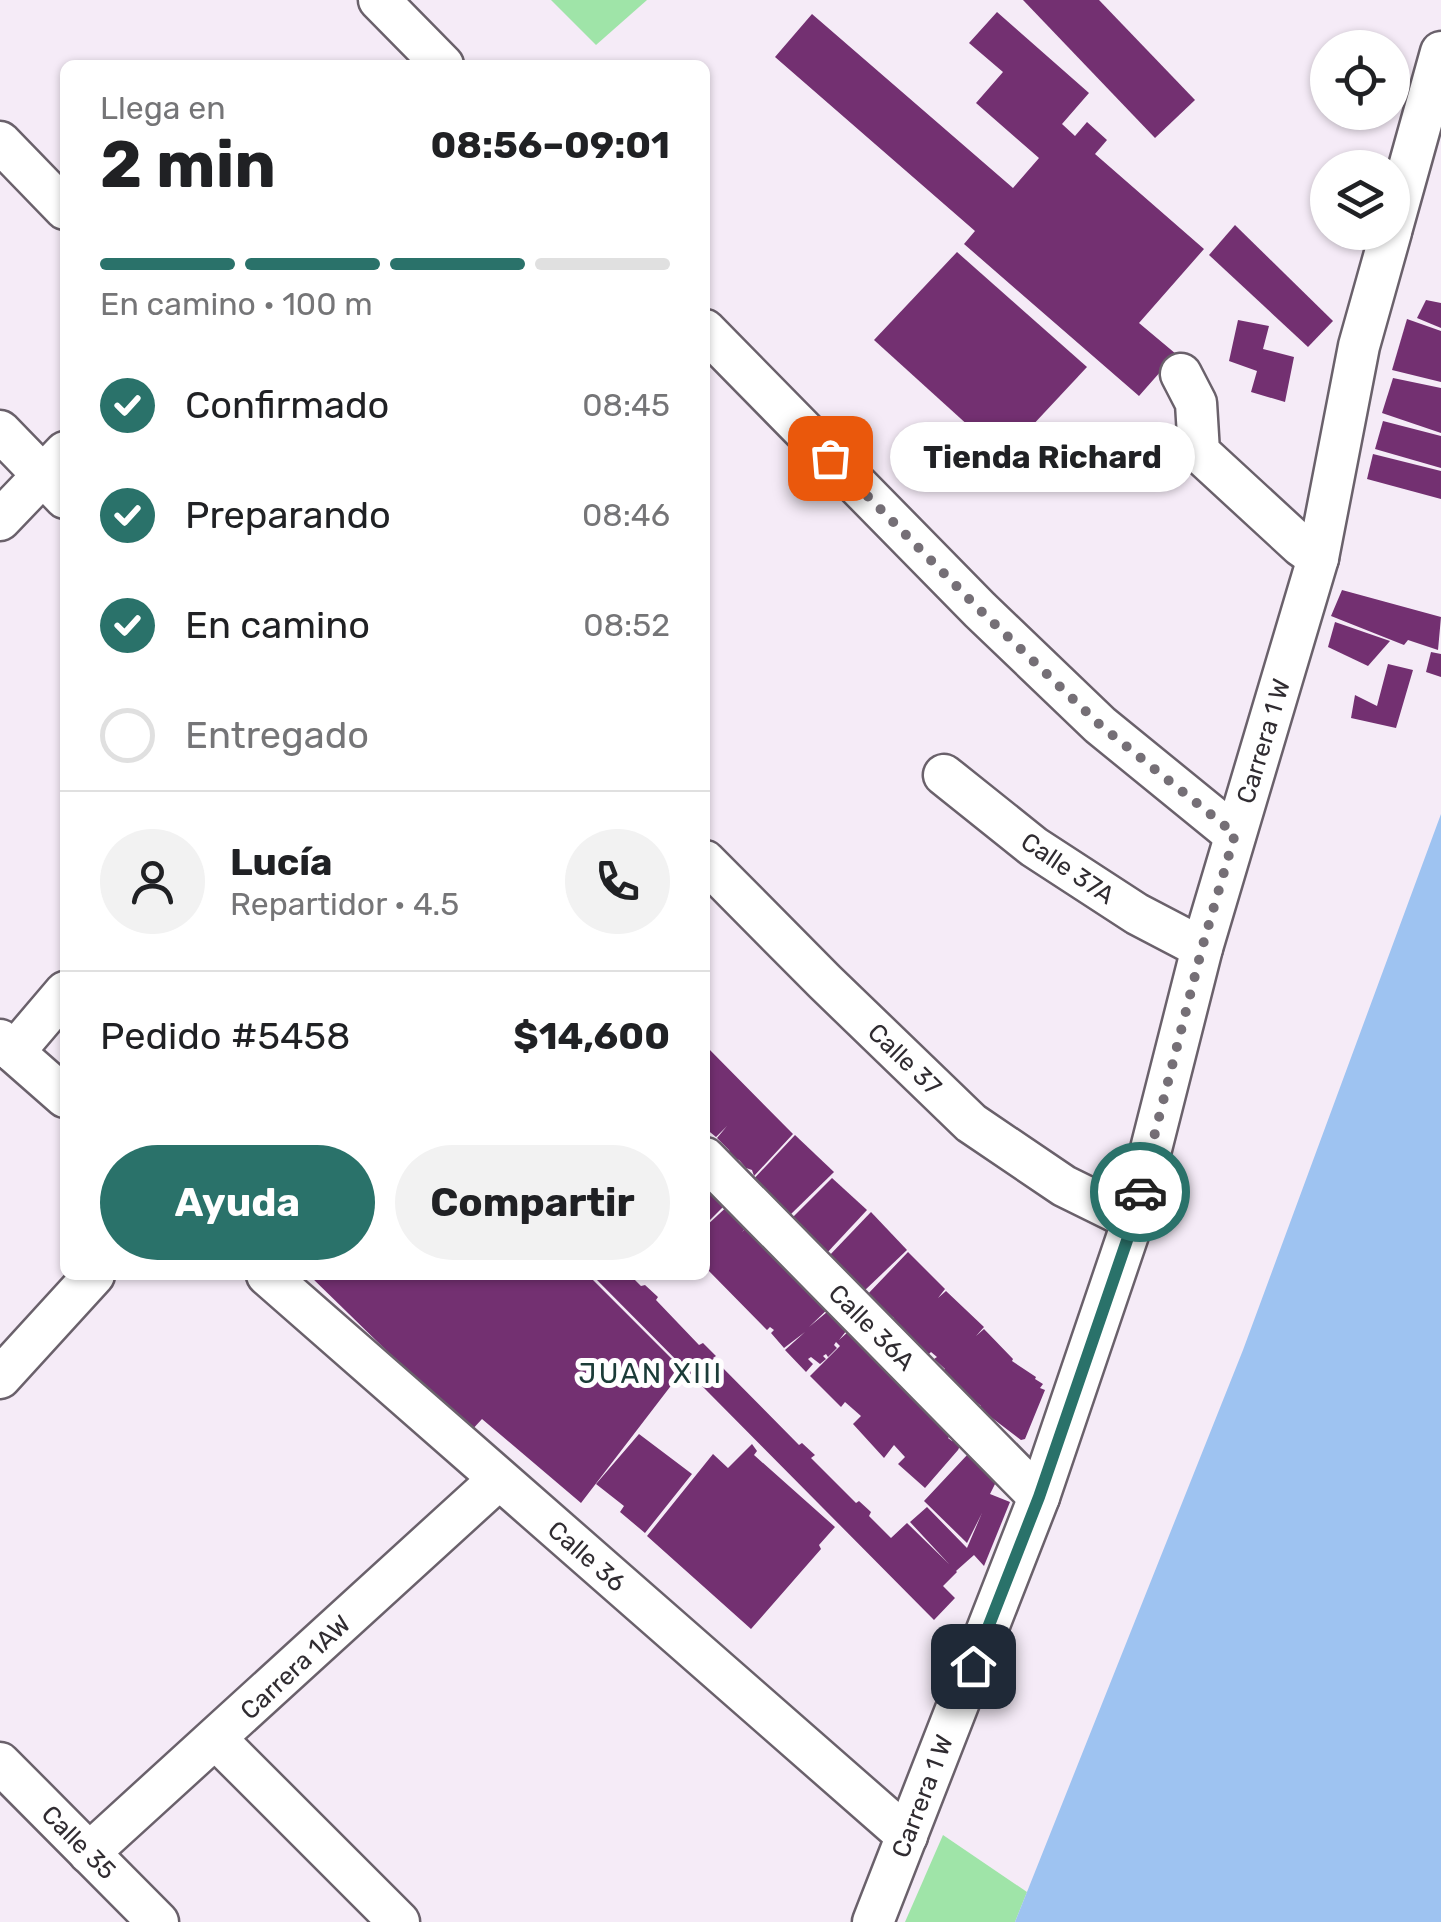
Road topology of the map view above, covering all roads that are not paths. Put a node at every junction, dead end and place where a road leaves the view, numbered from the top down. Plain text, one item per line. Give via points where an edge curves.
1 (379, 0) edge
2 (1441, 52) edge
3 (438, 60) edge
4 (0, 142) edge
5 (1410, 165) edge
6 (60, 204) edge
7 (1386, 250) edge
8 (710, 335) edge
9 (1180, 374) dead end
10 (0, 432) edge
11 (58, 475) edge
12 (0, 520) edge
13 (1318, 558) junction
14 (944, 775) dead end
15 (1235, 834) junction
16 (710, 866) edge
17 (1202, 948) junction
18 (60, 997) edge
19 (7, 1046) edge
20 (60, 1093) edge
21 (710, 1163) edge
22 (1134, 1220) junction
23 (89, 1280) edge
24 (274, 1280) edge
25 (0, 1378) edge
26 (500, 1479) junction
27 (1039, 1497) junction
28 (216, 1740) junction
29 (0, 1762) edge
30 (907, 1836) junction
31 (89, 1852) junction
32 (158, 1922) edge
33 (399, 1922) edge
34 (874, 1922) edge

1 - 3 street
2 - 5 street, Carrera 1 W
4 - 6 street
7 - 13 street, Carrera 1 W via 1358,346
8 - 15 street via 1086,712
9 - 13 street via 1196,403 1199,452
10 - 11 street
11 - 12 street
13 - 15 street, Carrera 1 W
14 - 17 street, Calle 37A via 1034,847
15 - 17 street, Carrera 1 W
16 - 22 street, Calle 37 via 971,1123 1064,1186
17 - 22 street, Carrera 1 W
18 - 19 street
19 - 20 street
21 - 27 street, Calle 36A
22 - 27 street, Carrera 1 W
23 - 25 street
24 - 26 street, Calle 36
26 - 28 street, Carrera 1AW
26 - 30 street, Calle 36
27 - 30 street, Carrera 1 W
28 - 31 street, Carrera 1AW
28 - 33 street
29 - 31 street, Calle 35
30 - 34 street, Carrera 1 W
31 - 32 street, Calle 35

